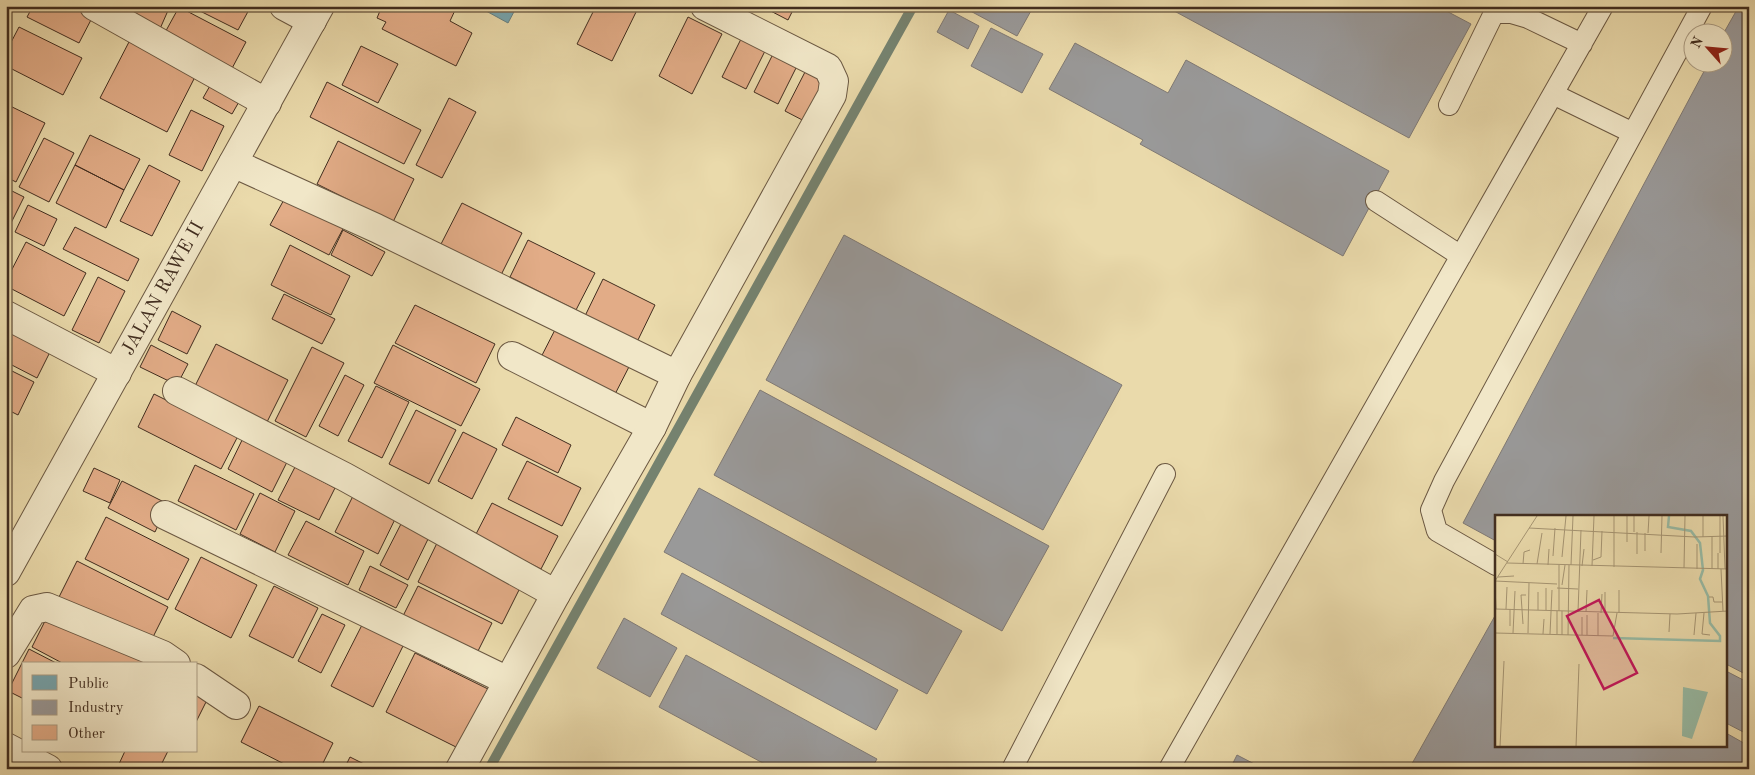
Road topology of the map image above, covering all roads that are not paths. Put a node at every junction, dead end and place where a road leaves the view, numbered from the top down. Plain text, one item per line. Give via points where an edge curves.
1 (94, 6) edge
2 (284, 6) edge
3 (705, 6) edge
4 (1603, 6) edge
5 (1702, 6) edge
6 (316, 14) edge
7 (1582, 44) junction
8 (1553, 94) junction
9 (267, 103) junction
10 (1450, 105) dead end
11 (1633, 133) junction
12 (233, 163) junction
13 (1376, 201) dead end
14 (1461, 256) junction
15 (6, 315) edge
16 (512, 356) dead end
17 (117, 373) junction
18 (677, 375) junction
19 (177, 391) dead end
20 (652, 427) junction
21 (1165, 474) dead end
22 (165, 515) dead end
23 (17, 530) edge
24 (1495, 564) edge
25 (6, 572) edge
26 (556, 594) junction
27 (6, 654) edge
28 (173, 662) edge
29 (198, 679) edge
30 (508, 681) junction
31 (236, 705) dead end
32 (6, 747) edge
33 (48, 769) edge
34 (460, 769) edge
35 (1012, 769) edge
36 (1169, 769) edge

1 - 9 street
2 - 6 street
3 - 18 street via 828,68 834,81 832,95
4 - 7 lane
5 - 11 lane
6 - 9 street, JALAN RAWE II
7 - 8 lane
7 - 10 lane via 1528,18 1494,13
8 - 11 lane
8 - 14 lane
9 - 12 street, JALAN RAWE II
11 - 24 lane via 1431,510 1437,531
12 - 17 street, JALAN RAWE II
12 - 18 street via 376,228
13 - 14 lane
14 - 36 lane
15 - 17 street
16 - 20 street
17 - 23 street, JALAN RAWE II
18 - 20 street
19 - 26 street via 345,477
20 - 26 street
21 - 35 lane
22 - 30 street
23 - 25 street, JALAN RAWE II
26 - 30 street
27 - 28 street via 34,610 47,608
29 - 31 street
30 - 34 street
32 - 33 street

